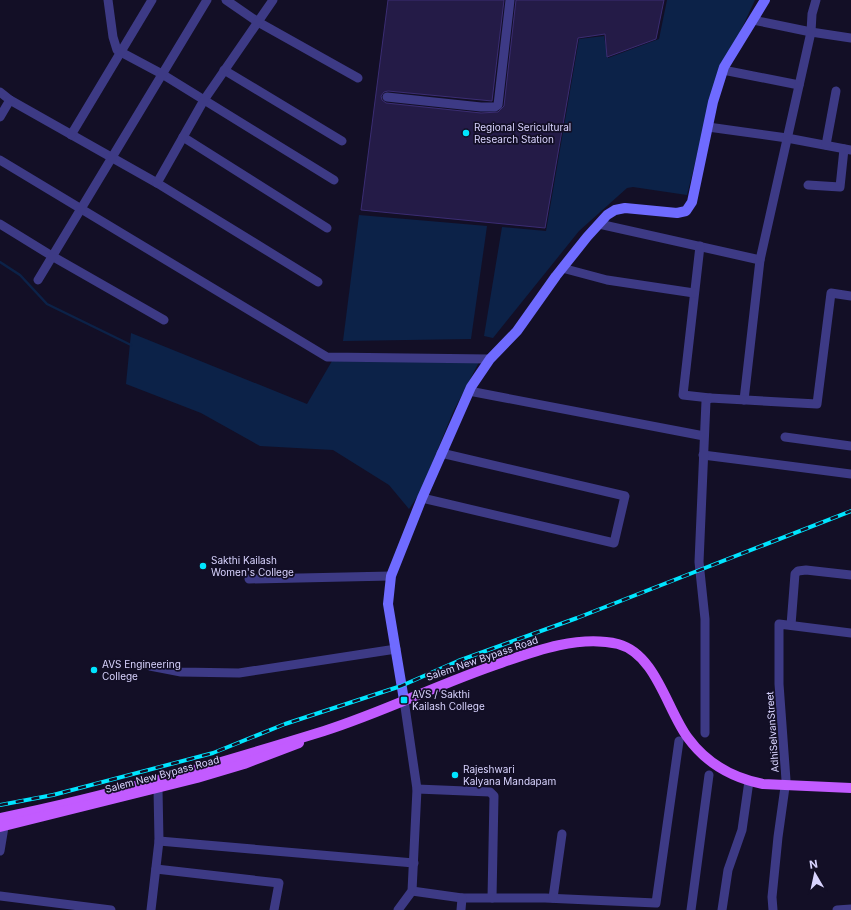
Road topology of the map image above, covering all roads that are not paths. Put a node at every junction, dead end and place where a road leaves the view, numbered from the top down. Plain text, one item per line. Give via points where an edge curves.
1 (108, 0) edge
2 (152, 0) edge
3 (207, 0) edge
4 (226, 0) edge
5 (273, 0) edge
6 (510, 0) edge
7 (765, 0) edge
8 (816, 0) edge
9 (753, 20) junction
10 (258, 22) junction
11 (811, 32) junction
12 (851, 38) edge
13 (120, 52) junction
14 (224, 70) junction
15 (723, 70) junction
16 (162, 74) junction
17 (358, 78) dead end
18 (799, 85) junction
19 (0, 92) edge
20 (836, 92) dead end
21 (387, 96) dead end
22 (10, 100) junction
23 (204, 100) junction
24 (0, 117) edge
25 (708, 127) junction
26 (71, 136) junction
27 (183, 137) junction
28 (787, 138) junction
29 (342, 142) dead end
30 (826, 145) junction
31 (848, 149) edge
32 (111, 159) junction
33 (0, 160) edge
34 (334, 180) dead end
35 (157, 183) junction
36 (808, 185) dead end
37 (81, 208) junction
38 (0, 224) edge
39 (599, 224) junction
40 (327, 228) dead end
41 (700, 246) junction
42 (52, 256) junction
43 (760, 260) junction
44 (562, 268) junction
45 (38, 280) dead end
46 (318, 282) dead end
47 (694, 293) junction
48 (851, 296) edge
49 (164, 320) dead end
50 (490, 359) junction
51 (469, 391) junction
52 (710, 398) junction
53 (744, 400) junction
54 (704, 436) junction
55 (785, 437) dead end
56 (851, 446) edge
57 (441, 453) junction
58 (703, 455) junction
59 (851, 474) edge
60 (422, 498) junction
61 (851, 575) edge
62 (391, 576) junction
63 (249, 579) dead end
64 (791, 625) junction
65 (851, 633) edge
66 (587, 642) junction
67 (396, 649) junction
68 (150, 666) dead end
69 (404, 700) junction
70 (326, 730) junction
71 (705, 733) dead end
72 (679, 741) dead end
73 (709, 775) dead end
74 (749, 781) junction
75 (851, 782) edge
76 (786, 783) junction
77 (851, 788) edge
78 (158, 789) junction
79 (417, 789) junction
80 (1, 824) edge
81 (562, 834) dead end
82 (159, 841) junction
83 (0, 851) edge
84 (414, 863) junction
85 (156, 869) junction
86 (412, 891) junction
87 (0, 896) edge
88 (462, 898) junction
89 (492, 898) junction
90 (552, 898) junction
91 (594, 900) junction
92 (656, 907) edge
93 (111, 910) edge
94 (151, 910) edge
95 (274, 910) edge
96 (398, 910) edge
97 (461, 910) edge
98 (593, 910) edge
99 (691, 910) edge
100 (722, 910) edge
101 (773, 910) edge
102 (837, 910) edge
103 (851, 910) edge

1 - 13 street via 113,37
2 - 13 street
3 - 16 street
4 - 10 street
5 - 10 street
6 - 21 street via 498,105 481,107
7 - 9 street
8 - 11 street
9 - 11 street
9 - 15 street
10 - 14 street
10 - 17 street
11 - 12 street
11 - 18 street
13 - 16 street
13 - 26 street
14 - 23 street
14 - 29 street
15 - 18 street
15 - 25 street
16 - 23 street
16 - 32 street
18 - 28 street
19 - 22 street
20 - 30 street
22 - 24 street
22 - 26 street
23 - 27 street
23 - 34 street
25 - 28 street
25 - 39 street via 692,202 686,211 660,213 625,208 615,210
26 - 32 street
27 - 35 street
27 - 40 street
28 - 30 street
28 - 43 street
30 - 31 street
31 - 36 street via 840,187
32 - 35 street
32 - 37 street
33 - 37 street
35 - 46 street
37 - 42 street
37 - 50 street via 327,357
38 - 42 street
39 - 41 street
39 - 44 street
41 - 43 street
41 - 47 street
42 - 45 street
42 - 49 street
43 - 53 street
44 - 47 street via 599,278
44 - 50 street via 517,331
47 - 52 street via 683,395
48 - 53 street via 831,293 817,404
50 - 51 street
51 - 54 street
51 - 57 street
52 - 53 street
52 - 54 street via 706,401
54 - 58 street
55 - 56 street
57 - 60 street
57 - 60 street via 625,496 614,543
58 - 59 street
58 - 71 street via 699,562 705,619
60 - 62 street
61 - 64 street via 798,571 795,574
62 - 63 street
62 - 67 street via 388,604
64 - 65 street
64 - 76 street, AdhiSelvanStreet via 779,624 779,684
66 - 69 main road, Salem New Bypass Road via 520,656
66 - 74 main road, Salem New Bypass Road via 625,646 640,656 693,745 719,767
66 - 76 main road via 598,638 613,638 628,641 641,648 654,663 689,729 710,753 744,772
67 - 68 street via 239,673 181,672
67 - 69 street
69 - 70 main road, Salem New Bypass Road
69 - 79 street
70 - 78 main road, Salem New Bypass Road via 287,749
70 - 80 main road, Salem New Bypass Road via 243,757
72 - 92 street
73 - 99 street
74 - 76 main road, Salem New Bypass Road
74 - 100 street via 742,830 728,870
75 - 76 main road
76 - 77 main road, Salem New Bypass Road
76 - 101 street, AdhiSelvanStreet via 778,837
78 - 80 main road, Salem New Bypass Road
78 - 82 street
79 - 84 street
79 - 89 street via 490,792 494,796
80 - 83 street
81 - 90 street
82 - 84 street
82 - 85 street
84 - 86 street
85 - 94 street
85 - 95 street via 278,883
86 - 88 street
86 - 96 street
87 - 93 street
88 - 89 street
88 - 97 street
89 - 90 street
90 - 91 street
91 - 92 street
91 - 98 street
102 - 103 street

